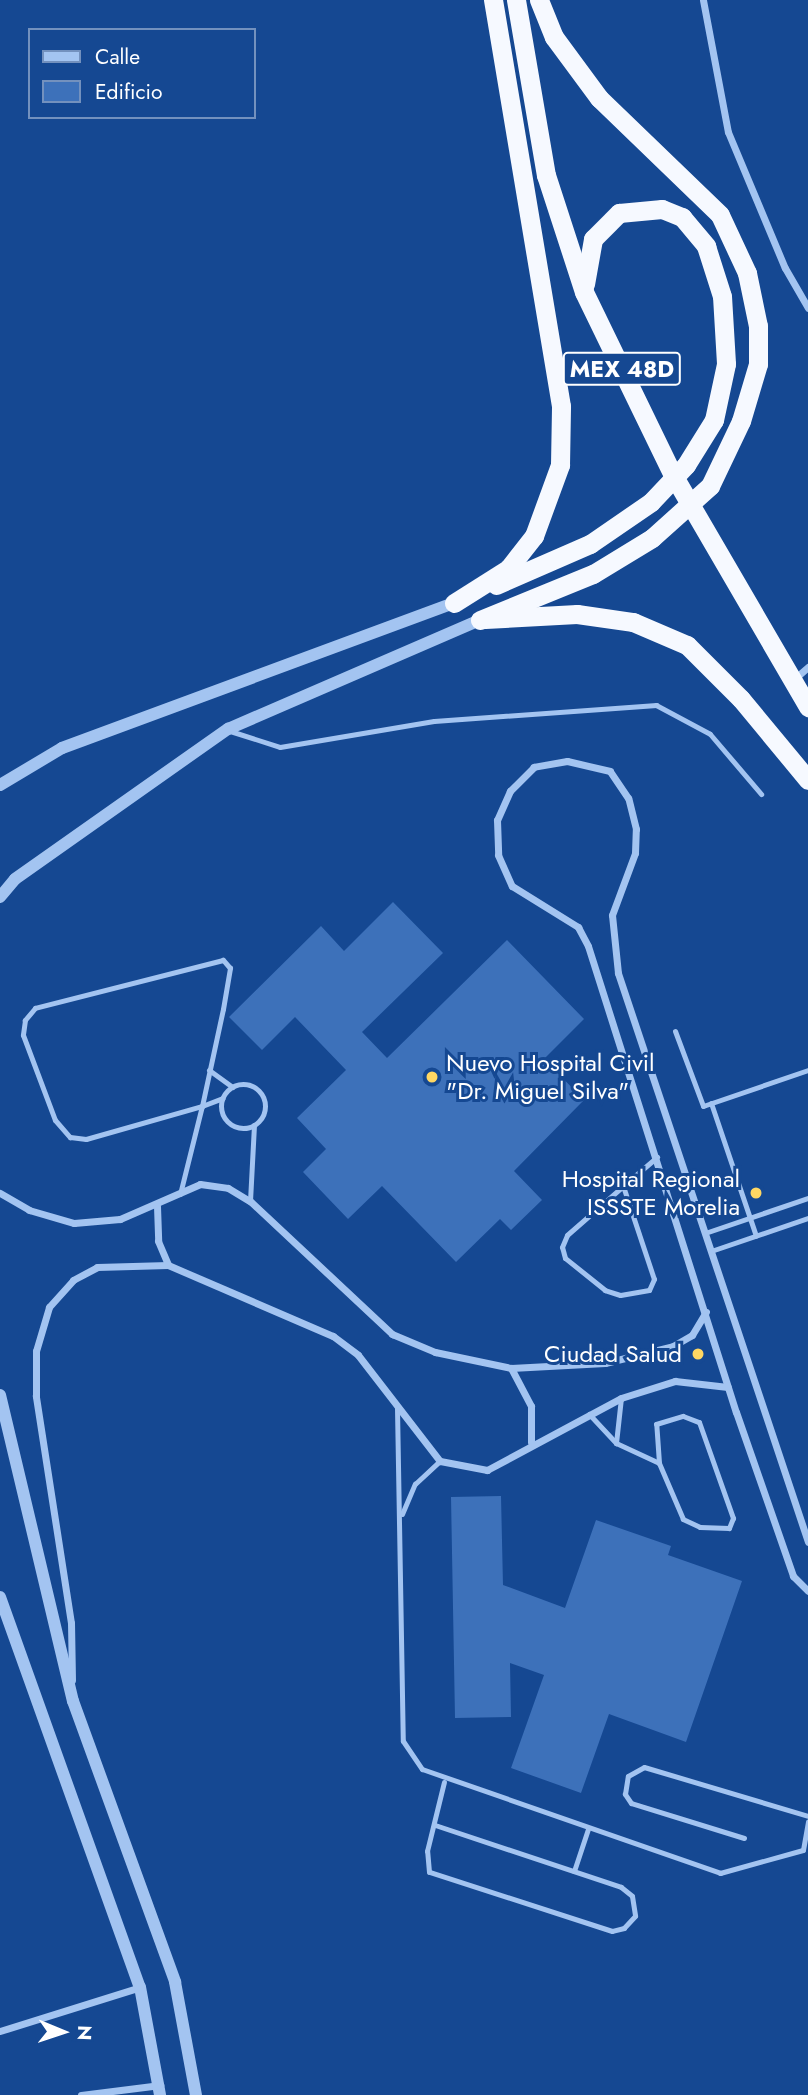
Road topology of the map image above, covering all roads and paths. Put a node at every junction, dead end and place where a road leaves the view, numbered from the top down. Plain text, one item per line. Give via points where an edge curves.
1 (493, 0) edge
2 (516, 0) edge
3 (539, 0) edge
4 (703, 0) edge
5 (584, 292) junction
6 (808, 308) edge
7 (454, 603) junction
8 (480, 620) junction
9 (808, 667) edge
10 (792, 681) junction
11 (808, 708) edge
12 (228, 729) junction
13 (808, 780) edge
14 (0, 785) edge
15 (761, 794) dead end
16 (0, 897) edge
17 (675, 1031) dead end
18 (209, 1070) junction
19 (808, 1070) edge
20 (232, 1087) junction
21 (223, 1098) junction
22 (711, 1103) junction
23 (202, 1106) junction
24 (254, 1125) junction
25 (657, 1157) junction
26 (623, 1186) junction
27 (0, 1194) edge
28 (180, 1194) junction
29 (808, 1198) edge
30 (250, 1201) junction
31 (157, 1206) junction
32 (749, 1217) junction
33 (808, 1218) edge
34 (705, 1233) junction
35 (756, 1236) junction
36 (711, 1251) junction
37 (168, 1265) junction
38 (706, 1312) junction
39 (511, 1368) junction
40 (728, 1387) junction
41 (0, 1395) edge
42 (621, 1398) junction
43 (397, 1408) junction
44 (587, 1412) junction
45 (530, 1442) junction
46 (616, 1443) junction
47 (440, 1461) junction
48 (659, 1463) junction
49 (401, 1517) junction
50 (808, 1542) edge
51 (808, 1591) edge
52 (0, 1597) edge
53 (73, 1701) junction
54 (444, 1782) junction
55 (808, 1815) edge
56 (808, 1821) edge
57 (435, 1825) junction
58 (588, 1829) junction
59 (744, 1838) dead end
60 (805, 1849) edge
61 (574, 1871) junction
62 (140, 1987) junction
63 (0, 2031) edge
64 (160, 2090) edge
65 (80, 2095) edge
66 (196, 2095) edge

1 - 7 highway via 561,406 560,465 534,536 508,569
2 - 5 highway, MEX 48D via 547,175
3 - 8 highway, bridge via 554,37 599,99 720,215 747,273 758,326 758,364 741,421 710,486 652,538 593,574
4 - 6 street via 728,132 785,268
5 - 7 highway, bridge via 593,239 620,213 662,209 682,217 706,246 722,296 726,364 714,420 686,465 651,502 590,544
5 - 10 highway, MEX 48D via 672,473
7 - 14 street via 62,748
8 - 12 street
8 - 13 highway via 577,614 633,622 687,645 741,699
9 - 10 street
10 - 11 highway, MEX 48D
12 - 15 lane via 280,747 435,721 656,705 710,734
12 - 16 street via 15,879
17 - 22 lane via 703,1106
18 - 20 lane
18 - 23 lane
18 - 23 lane via 230,968 223,960 212,959 35,1008 25,1020 23,1035 55,1120 70,1137 86,1139
19 - 22 lane
20 - 21 lane
20 - 24 lane via 254,1087 263,1098 263,1113
21 - 23 lane
21 - 24 lane via 226,1120 239,1128
22 - 32 lane
23 - 28 lane
24 - 30 lane
25 - 26 lane
25 - 34 street via 597,968 578,927 512,886 498,855 497,820 510,791 534,768 567,761 610,771 628,798 636,829 635,853 612,915 611,939
25 - 38 street
26 - 26 lane via 567,1235 562,1247 565,1258 605,1290 620,1295 649,1290 654,1279
27 - 31 street via 29,1210 74,1223 121,1219
28 - 30 street via 200,1184 228,1188
28 - 31 street
29 - 32 lane
30 - 39 street via 392,1334 435,1352
31 - 37 street via 158,1241
32 - 34 lane
32 - 35 lane
33 - 35 lane
34 - 36 street
35 - 36 lane
36 - 50 street
37 - 43 street via 333,1336 358,1355
37 - 53 street via 97,1267 73,1280 49,1307 36,1351 36,1396 71,1623
38 - 39 street via 692,1335 673,1346 605,1363
38 - 40 street
39 - 45 street via 531,1406 535,1434
40 - 42 street via 675,1381
40 - 51 street via 793,1576
41 - 53 street
42 - 44 street
42 - 46 lane
43 - 47 street
43 - 49 lane
44 - 45 street
44 - 46 lane
45 - 47 street via 487,1470
46 - 48 lane
47 - 49 lane via 415,1484
48 - 48 lane via 683,1519 700,1527 729,1528 733,1518 699,1422 692,1416 656,1424
49 - 54 lane via 403,1741 422,1769
52 - 62 street
53 - 66 street via 174,1982
54 - 57 lane
54 - 58 lane
55 - 59 lane via 644,1767 628,1776 625,1794 631,1803
56 - 60 lane
57 - 61 lane
57 - 61 lane via 425,1865 429,1872 603,1929 624,1928 635,1916 632,1896
58 - 60 lane via 720,1873
58 - 61 lane
62 - 63 street
62 - 64 street
64 - 65 street

